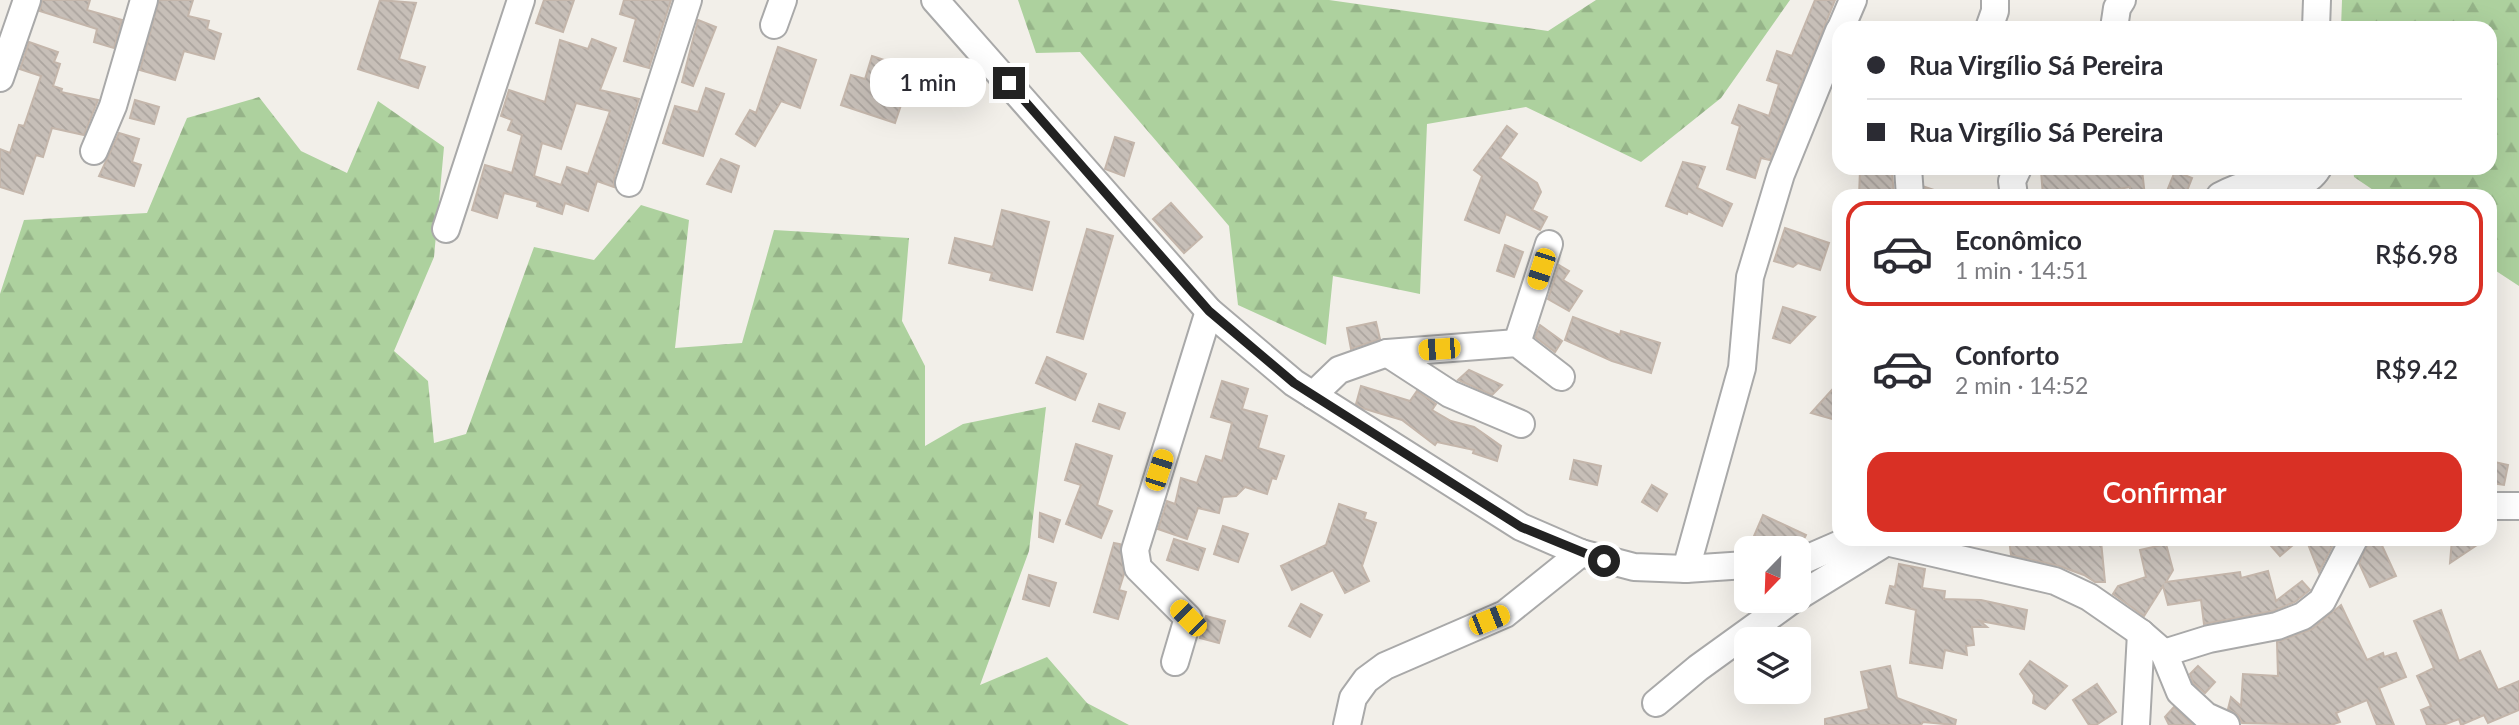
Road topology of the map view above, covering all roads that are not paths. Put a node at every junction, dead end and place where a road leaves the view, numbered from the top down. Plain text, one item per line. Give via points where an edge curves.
1 (27, 0) edge
2 (144, 0) edge
3 (521, 0) edge
4 (688, 0) edge
5 (783, 0) edge
6 (935, 0) edge
7 (1853, 0) edge
8 (1995, 0) edge
9 (2122, 0) edge
10 (2317, 0) edge
11 (1844, 21) edge
12 (1991, 21) edge
13 (2116, 21) edge
14 (2316, 21) edge
15 (774, 25) dead end
16 (1832, 50) edge
17 (0, 78) edge
18 (94, 151) dead end
19 (2312, 175) edge
20 (629, 183) dead end
21 (2238, 189) edge
22 (446, 229) dead end
23 (1549, 244) dead end
24 (1209, 311) junction
25 (1517, 343) junction
26 (1387, 353) junction
27 (1561, 377) dead end
28 (1313, 395) junction
29 (1521, 424) dead end
30 (2497, 506) edge
31 (2519, 506) edge
32 (1836, 546) edge
33 (1880, 546) edge
34 (1936, 546) edge
35 (1979, 546) edge
36 (2350, 546) edge
37 (1581, 553) junction
38 (1811, 557) edge
39 (1734, 566) edge
40 (1998, 567) junction
41 (1686, 569) junction
42 (1811, 589) edge
43 (1774, 613) edge
44 (2141, 633) junction
45 (2164, 653) junction
46 (1175, 662) dead end
47 (1656, 703) dead end
48 (1347, 725) edge
49 (2136, 725) edge
50 (2226, 725) edge

1 - 17 street
2 - 18 street via 113,106
3 - 22 street
4 - 20 street
5 - 15 street
6 - 24 street
7 - 11 street
8 - 12 street
9 - 13 street
10 - 14 street
16 - 41 street via 1781,174 1750,277 1742,368
19 - 21 street via 2292,185
23 - 25 street
24 - 28 street
24 - 46 street via 1135,550 1138,568 1188,618
25 - 26 street
25 - 27 street
26 - 28 street via 1339,370
26 - 29 street via 1450,394
28 - 37 street via 1511,521
30 - 31 street
32 - 38 street
33 - 42 street
34 - 40 street
35 - 40 street
36 - 45 street via 2322,601 2302,616
37 - 41 street via 1634,566
37 - 48 street via 1505,614 1366,680 1353,698
39 - 41 street
40 - 44 street via 2055,582 2089,597
43 - 47 street
44 - 45 street
44 - 49 street
45 - 50 street via 2180,692 2206,716

